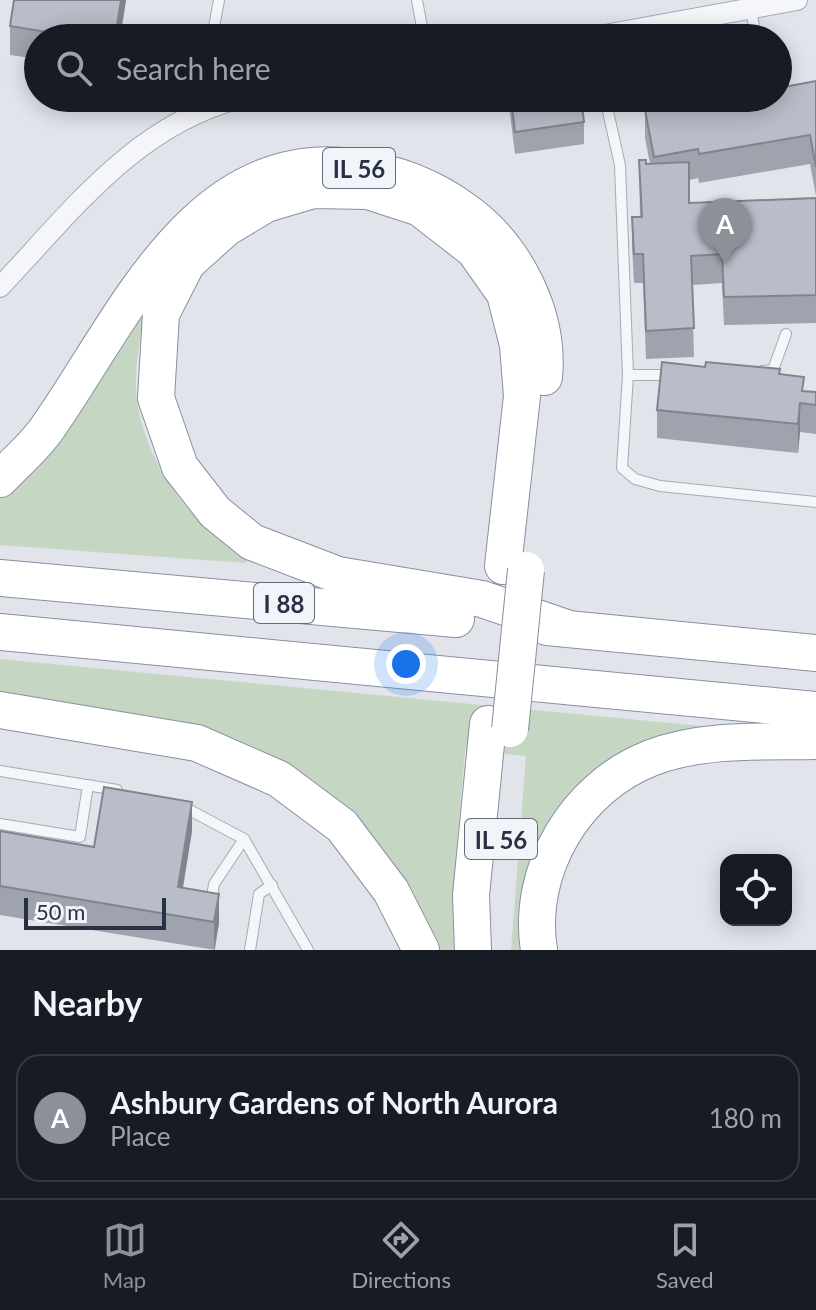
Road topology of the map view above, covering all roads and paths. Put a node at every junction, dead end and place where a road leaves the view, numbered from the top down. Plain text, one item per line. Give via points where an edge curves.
1 (219, 0) edge
2 (417, 0) edge
3 (797, 0) edge
4 (751, 9) junction
5 (215, 24) edge
6 (421, 24) edge
7 (668, 24) edge
8 (754, 24) edge
9 (200, 112) edge
10 (608, 112) edge
11 (0, 287) edge
12 (786, 334) dead end
13 (742, 372) edge
14 (628, 375) junction
15 (680, 375) edge
16 (0, 479) edge
17 (816, 502) edge
18 (514, 568) junction
19 (0, 578) edge
20 (569, 629) junction
21 (0, 632) edge
22 (816, 653) edge
23 (0, 710) edge
24 (816, 710) edge
25 (499, 726) junction
26 (816, 741) edge
27 (0, 771) edge
28 (88, 785) junction
29 (133, 793) edge
30 (176, 803) edge
31 (0, 824) edge
32 (244, 839) junction
33 (272, 885) junction
34 (209, 921) edge
35 (250, 950) edge
36 (308, 950) edge
37 (421, 950) edge
38 (473, 950) edge
39 (496, 950) edge
40 (539, 950) edge

1 - 5 lane
2 - 6 lane
3 - 4 street
4 - 7 street
4 - 8 lane
9 - 11 street via 169,126 126,157
10 - 14 lane via 620,165
12 - 13 lane via 773,370
14 - 15 lane
14 - 17 lane via 622,468 635,479
16 - 18 highway, IL 56 via 44,433 182,233 226,196 284,169 336,165 393,172 445,196 485,225 515,263 538,316 545,371
18 - 20 highway via 522,396 518,345 505,294 474,250 420,208 368,191 313,190 266,204 226,228 187,263 161,314 156,398 180,467 215,512 252,542 338,575 482,599
18 - 25 highway, IL 56, bridge
19 - 20 highway, I 88
20 - 22 highway, I 88
21 - 24 highway, I 88
23 - 37 highway via 197,743 279,779 342,826 391,891
25 - 38 highway via 471,895
25 - 39 highway, IL 56
26 - 40 highway via 693,747 652,757 615,777 573,816 548,863 539,906
27 - 28 lane
28 - 29 lane
28 - 31 lane via 80,837
30 - 32 lane
32 - 33 lane
32 - 34 lane via 214,884
33 - 35 lane via 259,894
33 - 36 lane

